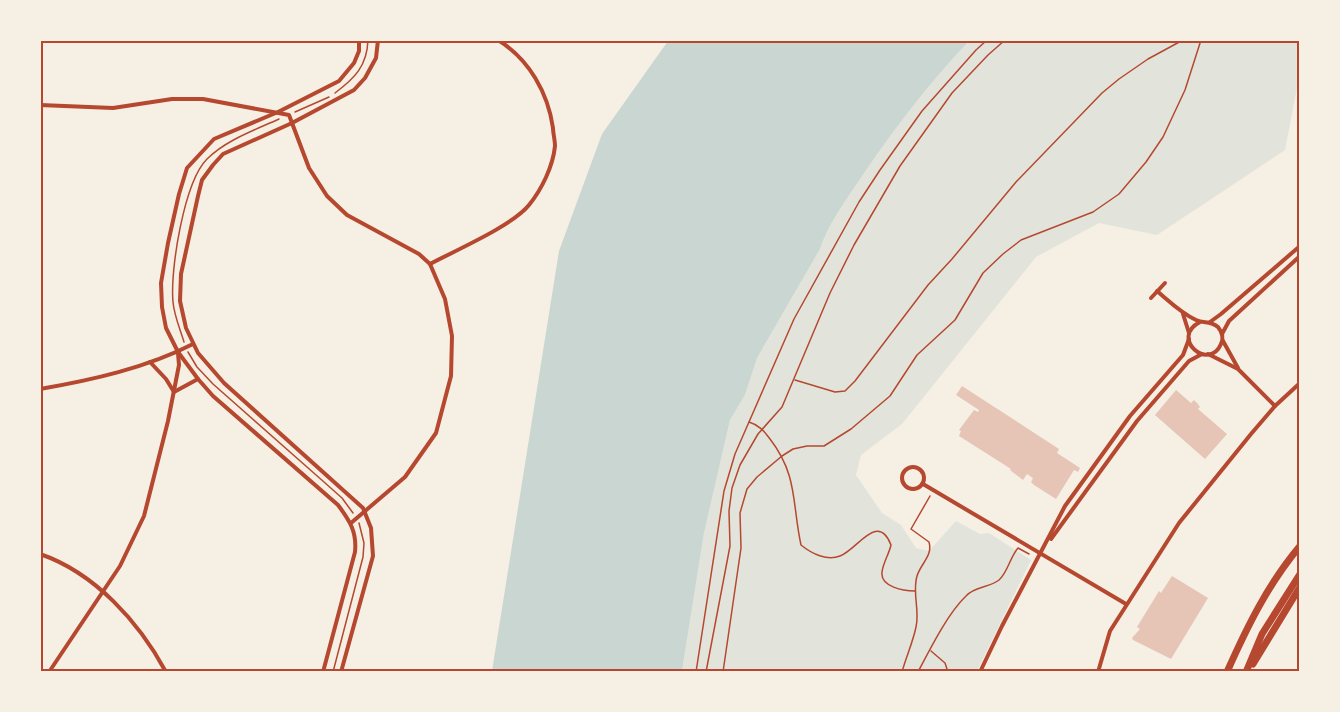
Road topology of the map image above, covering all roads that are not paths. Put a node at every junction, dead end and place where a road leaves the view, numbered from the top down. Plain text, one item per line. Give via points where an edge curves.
1 (359, 40) edge
2 (378, 40) edge
3 (502, 41) edge
4 (40, 105) edge
5 (278, 112) junction
6 (292, 123) junction
7 (1299, 246) edge
8 (1299, 256) edge
9 (430, 264) junction
10 (1165, 283) dead end
11 (1157, 291) junction
12 (1151, 298) dead end
13 (1183, 314) junction
14 (1200, 322) junction
15 (1210, 322) junction
16 (1189, 334) junction
17 (1222, 337) junction
18 (1189, 339) junction
19 (193, 344) junction
20 (178, 352) junction
21 (1202, 354) junction
22 (1208, 354) junction
23 (150, 362) junction
24 (1238, 369) junction
25 (198, 380) junction
26 (1299, 383) edge
27 (40, 389) edge
28 (174, 392) junction
29 (1275, 406) junction
30 (923, 484) junction
31 (364, 512) junction
32 (351, 523) junction
33 (1299, 546) edge
34 (1045, 547) junction
35 (40, 554) edge
36 (1041, 554) junction
37 (1299, 574) edge
38 (1299, 587) edge
39 (103, 592) junction
40 (1126, 604) junction
41 (49, 672) edge
42 (166, 672) edge
43 (323, 672) edge
44 (341, 672) edge
45 (980, 672) edge
46 (1098, 672) edge
47 (1227, 672) edge
48 (1247, 672) edge

1 - 5 street via 354,63 339,81
2 - 6 street via 376,58 354,90
3 - 9 street via 525,64 541,87 550,110 555,146 544,182 528,206 511,220
4 - 5 street via 113,108 172,99 203,99
5 - 6 street via 289,115
5 - 20 street via 214,139 187,168 161,282 166,328
6 - 9 street via 309,168 327,196 347,215 419,254
6 - 19 street via 223,154 202,180 181,274 180,301
7 - 15 street
8 - 17 street via 1228,321
9 - 31 street via 446,299 452,336 451,376 436,433 405,477
10 - 11 street
11 - 12 street
11 - 13 street
13 - 14 street
13 - 16 street
14 - 15 street
14 - 16 street
15 - 17 street via 1218,327
16 - 18 street
17 - 22 street via 1218,350
17 - 24 street
18 - 21 street via 1193,349
18 - 34 street via 1183,355 1092,466 1065,506
19 - 20 street
19 - 31 street via 224,383
20 - 23 street
20 - 25 street
20 - 28 street
21 - 22 street
21 - 34 street via 1189,361 1137,421
22 - 24 street
23 - 27 street
23 - 28 street
24 - 29 street
25 - 28 street
25 - 32 street via 338,505
26 - 29 street
28 - 39 street via 144,516
29 - 40 street via 1179,523
30 - 30 street via 924,475 918,467 904,471 902,479 909,488
30 - 36 street
31 - 32 street
31 - 44 street via 371,528 374,556
32 - 43 street via 355,552
33 - 47 highway via 1266,591
34 - 36 street
35 - 39 street via 58,560
36 - 40 street
36 - 45 street
37 - 48 highway via 1262,634
38 - 48 highway
39 - 41 street
39 - 42 street via 153,647
40 - 46 street via 1110,632

